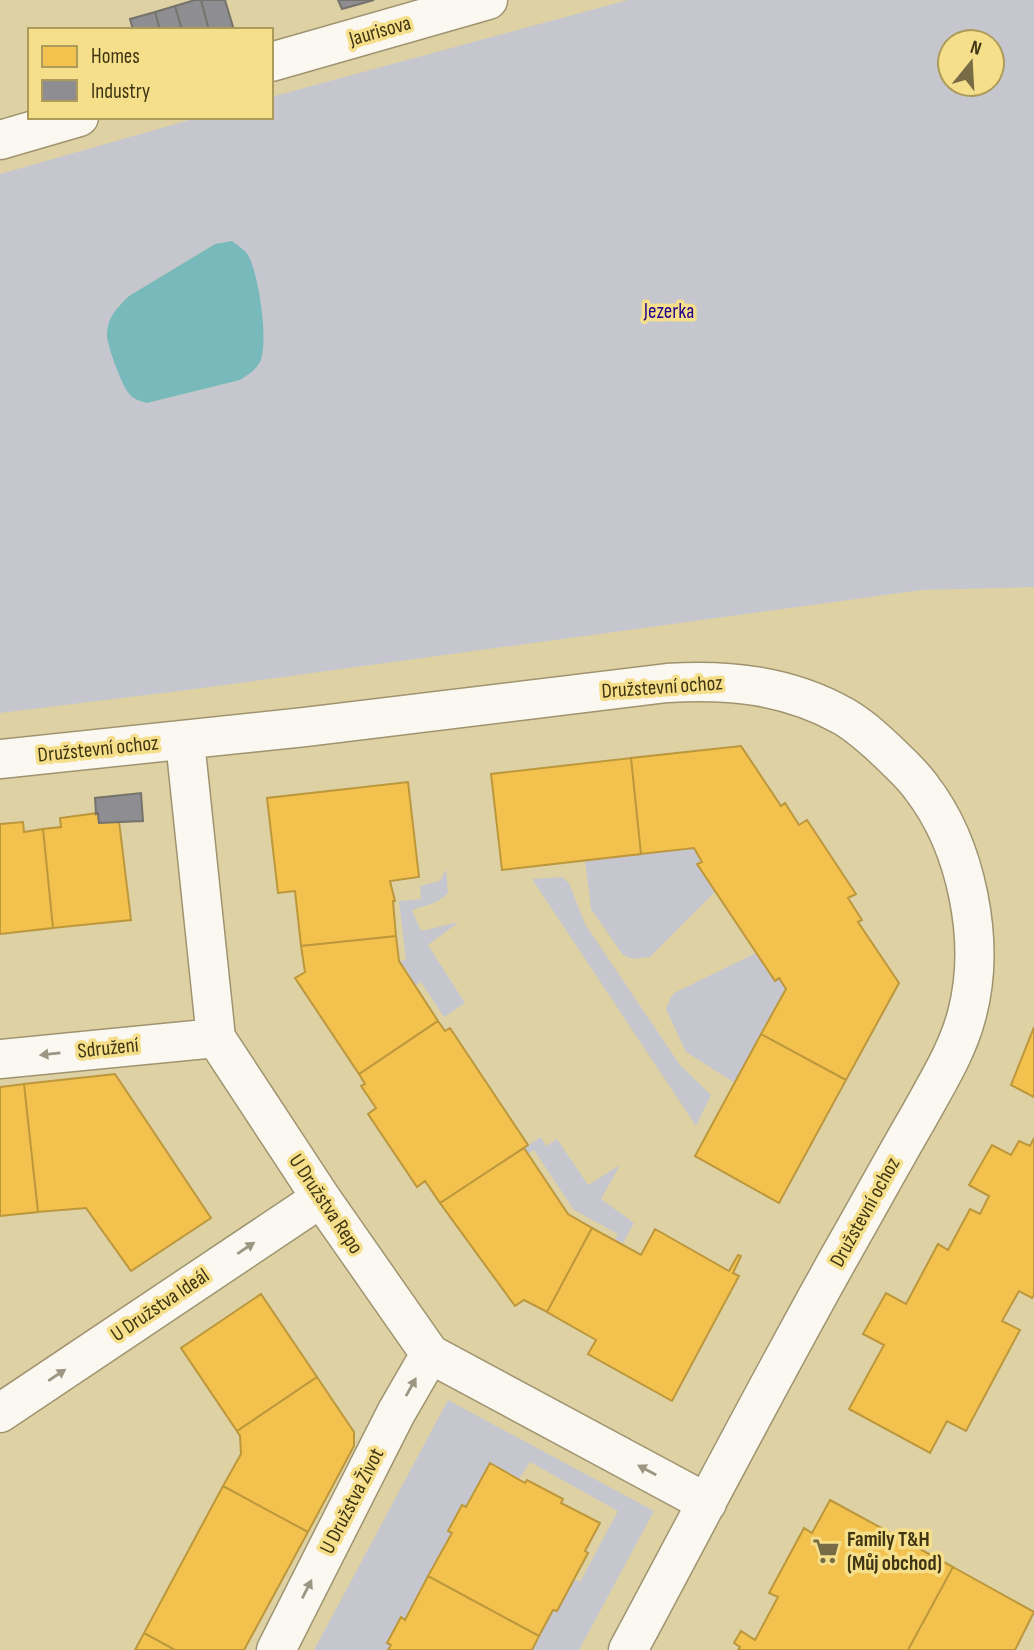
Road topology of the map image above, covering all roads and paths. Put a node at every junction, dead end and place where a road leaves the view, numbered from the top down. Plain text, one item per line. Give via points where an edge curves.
1 (479, 1) edge
2 (273, 61) edge
3 (72, 119) edge
4 (0, 140) edge
5 (185, 741) junction
6 (0, 759) edge
7 (216, 1038) junction
8 (0, 1059) edge
9 (321, 1198) junction
10 (429, 1354) junction
11 (0, 1413) edge
12 (707, 1503) junction
13 (276, 1650) edge
14 (628, 1650) edge

1 - 2 street, Jaurisova
3 - 4 street
5 - 6 street, Družstevní ochoz
5 - 7 street, U Družstva Repo
5 - 12 street, Družstevní ochoz via 714,680 798,696 844,716 921,787 946,830 965,880 974,929 974,972 966,1019 950,1060
7 -> 8 street, Sdružení
7 - 9 street, U Družstva Repo
9 - 10 street, U Družstva Repo
11 -> 9 street, U Družstva Ideál
12 -> 10 street, U Družstva Repo
13 -> 10 street, U Družstva Život
12 - 14 street, Družstevní ochoz

